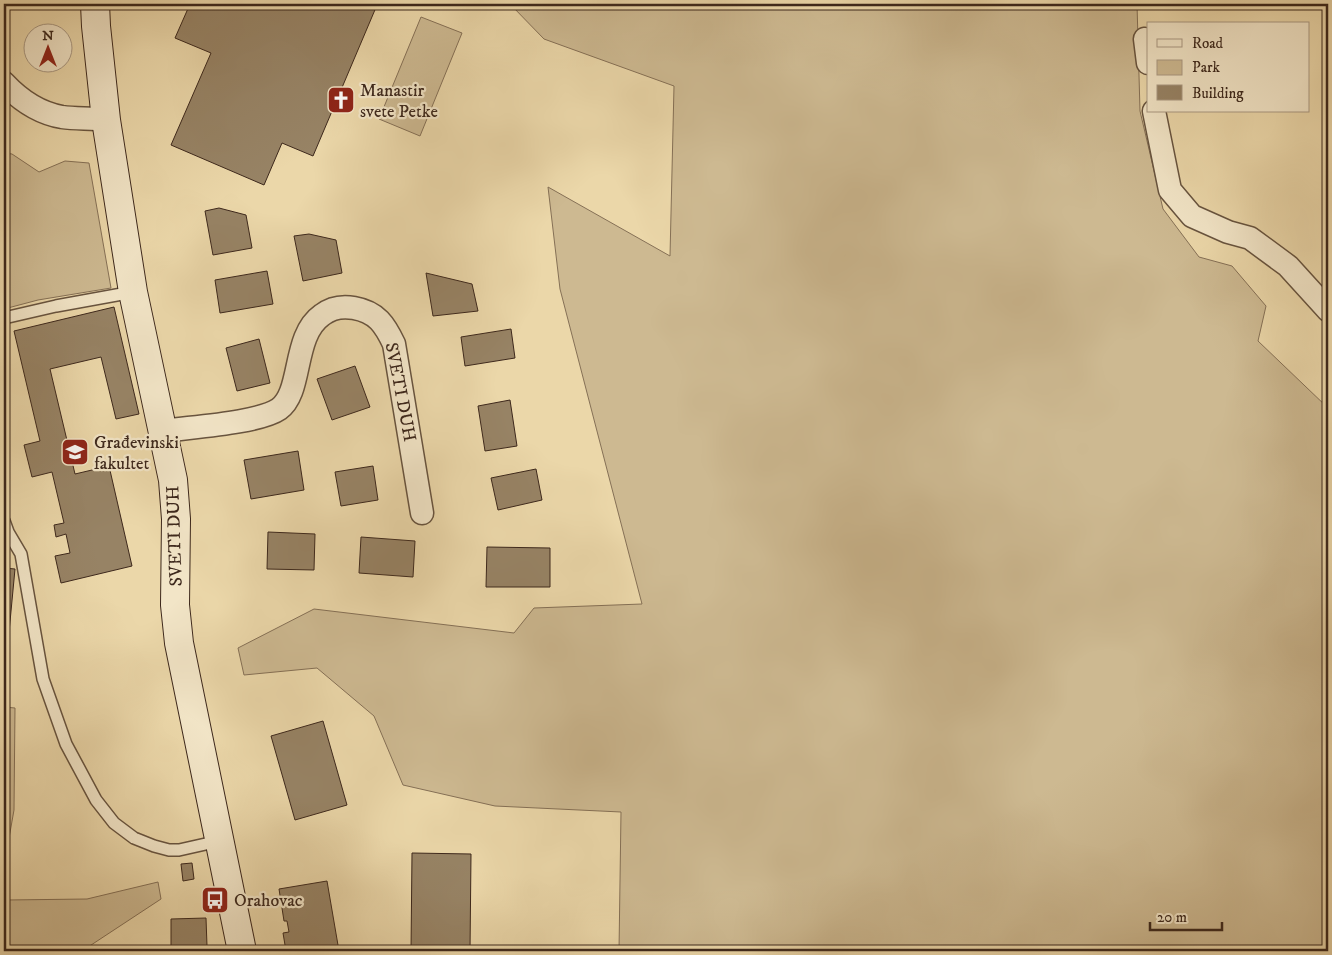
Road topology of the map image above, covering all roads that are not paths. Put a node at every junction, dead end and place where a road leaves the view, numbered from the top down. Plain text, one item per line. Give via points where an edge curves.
1 (95, 4) edge
2 (1145, 39) dead end
3 (1147, 55) edge
4 (4, 83) edge
5 (1154, 112) edge
6 (106, 120) junction
7 (133, 292) junction
8 (1328, 310) edge
9 (4, 318) edge
10 (164, 431) junction
11 (422, 513) dead end
12 (4, 521) edge
13 (219, 841) junction
14 (242, 951) edge

1 - 6 main road, SVETI DUH
2 - 3 street
4 - 6 street via 33,107 61,117
5 - 8 street via 1170,190 1192,216 1250,238 1288,266
6 - 7 main road, SVETI DUH
7 - 9 lane
7 - 10 main road, SVETI DUH
10 - 11 street, SVETI DUH via 272,413 287,399 304,341 317,318 340,308 367,312 381,320 394,344
10 - 13 main road, SVETI DUH via 175,499 175,605 179,643
12 - 13 lane via 21,554 43,679 66,744 96,800 114,823 134,838 154,846 179,850
13 - 14 main road, SVETI DUH

